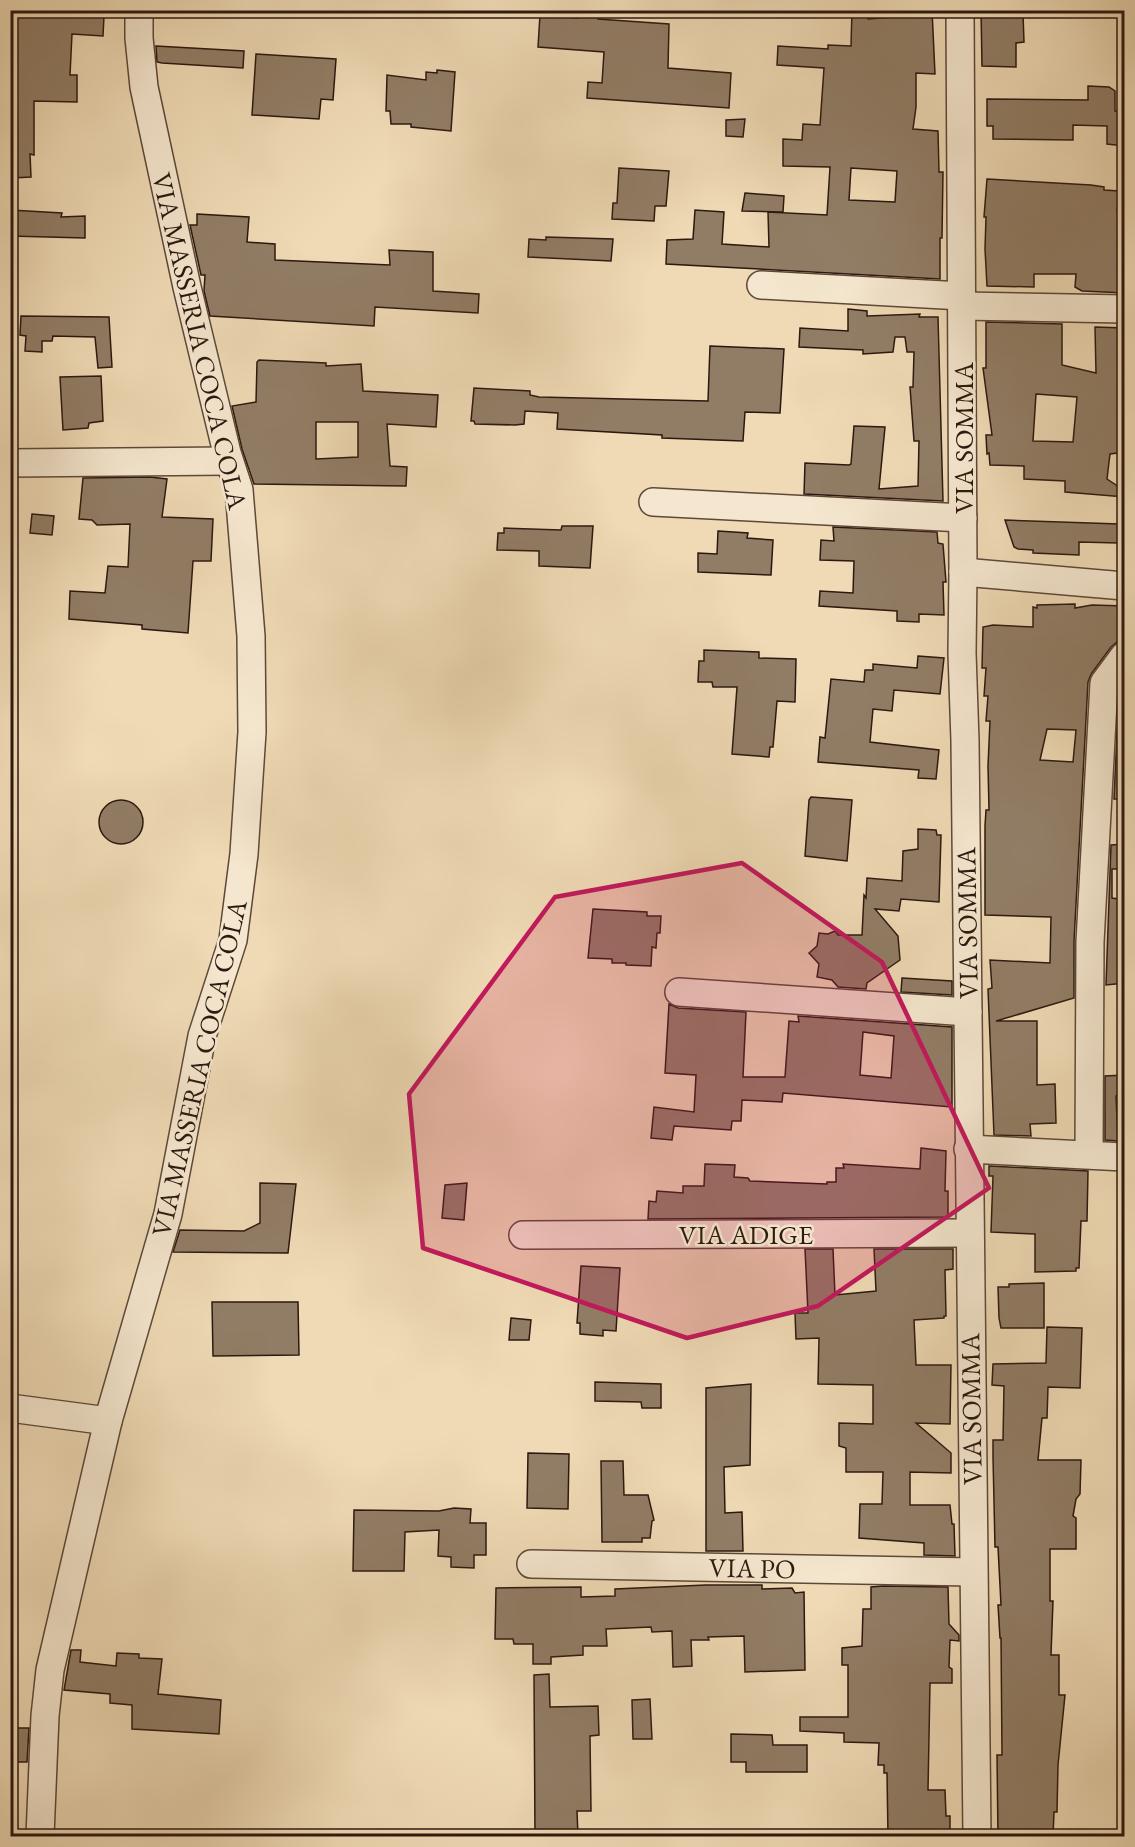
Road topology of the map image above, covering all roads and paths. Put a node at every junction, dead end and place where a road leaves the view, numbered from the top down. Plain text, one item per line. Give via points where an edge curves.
1 (139, 10) edge
2 (960, 10) edge
3 (760, 285) dead end
4 (962, 301) junction
5 (1125, 309) edge
6 (229, 461) junction
7 (10, 463) edge
8 (653, 502) dead end
9 (963, 518) junction
10 (963, 572) junction
11 (1125, 586) edge
12 (1125, 656) edge
13 (680, 992) dead end
14 (968, 1012) junction
15 (968, 1149) junction
16 (1089, 1154) junction
17 (1125, 1156) edge
18 (969, 1233) junction
19 (523, 1234) dead end
20 (10, 1408) edge
21 (108, 1421) junction
22 (531, 1564) dead end
23 (972, 1572) junction
24 (40, 1836) edge
25 (977, 1836) edge

1 - 6 street, VIA MASSERIA COCA COLA via 144,87
2 - 4 street, VIA SOMMA
3 - 4 street
4 - 5 street
4 - 9 street, VIA SOMMA
6 - 7 street
6 - 21 street, VIA MASSERIA COCA COLA via 239,490 251,636 252,732 235,929 202,1036 168,1214
8 - 9 street
9 - 10 street, VIA SOMMA
10 - 11 street
10 - 14 street, VIA SOMMA
12 - 16 street via 1104,683 1090,942
13 - 14 street
14 - 15 street, VIA SOMMA
15 - 16 street
15 - 18 street, VIA SOMMA
16 - 17 street
18 - 19 street, VIA ADIGE
18 - 23 street, VIA SOMMA
20 - 21 street
21 - 24 street, VIA MASSERIA COCA COLA via 50,1670
22 - 23 street, VIA PO
23 - 25 street, VIA SOMMA

